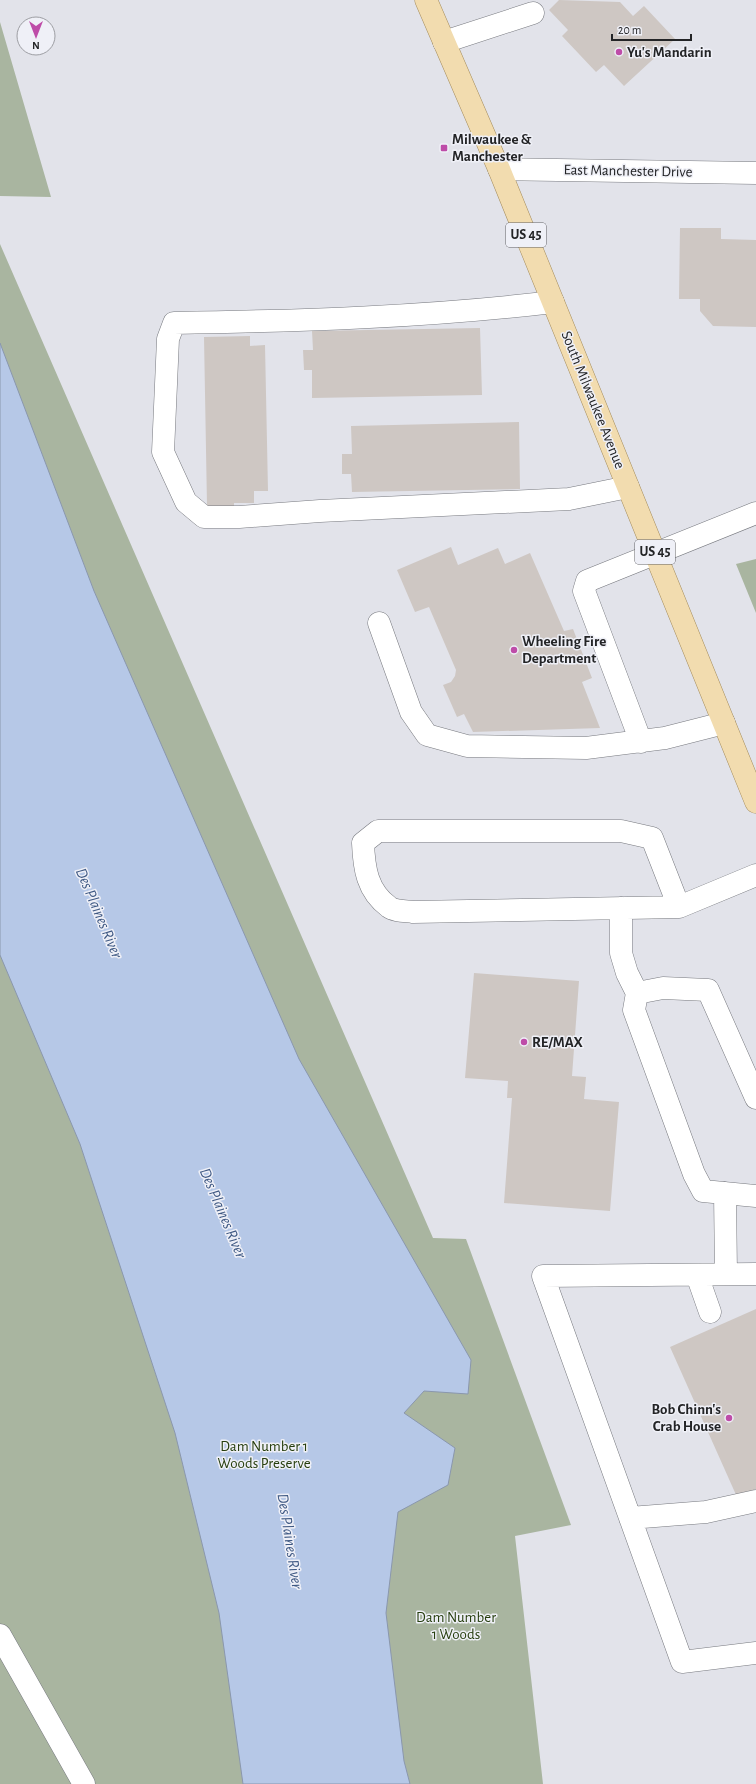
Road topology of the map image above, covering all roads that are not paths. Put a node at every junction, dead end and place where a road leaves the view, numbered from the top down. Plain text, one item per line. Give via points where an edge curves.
1 (426, 0) edge
2 (533, 13) dead end
3 (444, 42) junction
4 (499, 169) junction
5 (756, 173) edge
6 (553, 302) junction
7 (628, 487) junction
8 (756, 513) edge
9 (655, 552) junction
10 (379, 623) dead end
11 (724, 722) junction
12 (641, 742) junction
13 (756, 802) edge
14 (756, 875) edge
15 (679, 907) junction
16 (621, 908) junction
17 (637, 993) junction
18 (756, 1098) edge
19 (725, 1193) junction
20 (756, 1196) edge
21 (726, 1274) junction
22 (756, 1274) edge
23 (697, 1275) junction
24 (710, 1312) dead end
25 (756, 1501) edge
26 (630, 1518) junction
27 (0, 1635) edge
28 (756, 1653) edge
29 (84, 1784) edge

1 - 3 main road, South Milwaukee Avenue / US 45
2 - 3 street
3 - 4 main road, South Milwaukee Avenue / US 45
4 - 5 street, East Manchester Drive
4 - 6 main road, South Milwaukee Avenue / US 45
6 - 7 main road, South Milwaukee Avenue / US 45
6 - 7 street via 484,310 375,317 174,323 168,339 163,452 186,502 204,517 569,499
7 - 9 main road, South Milwaukee Avenue / US 45
8 - 9 street
9 - 11 main road, South Milwaukee Avenue / US 45
9 - 12 street via 587,581 584,591
10 - 12 street via 411,712 427,735 467,746 586,748
11 - 12 street
11 - 13 main road, South Milwaukee Avenue / US 45
14 - 15 street
15 - 16 street
15 - 16 street via 652,838 621,831 378,831 363,843 364,863 371,888 390,907 413,912
16 - 17 street via 621,953
17 - 18 street via 664,988 708,990
17 - 19 street via 634,1010 694,1174 703,1191
19 - 20 street
19 - 21 street
21 - 22 street
21 - 23 street
23 - 24 street
23 - 26 street via 543,1276
25 - 26 street via 706,1512
26 - 28 street via 682,1662
27 - 29 street

